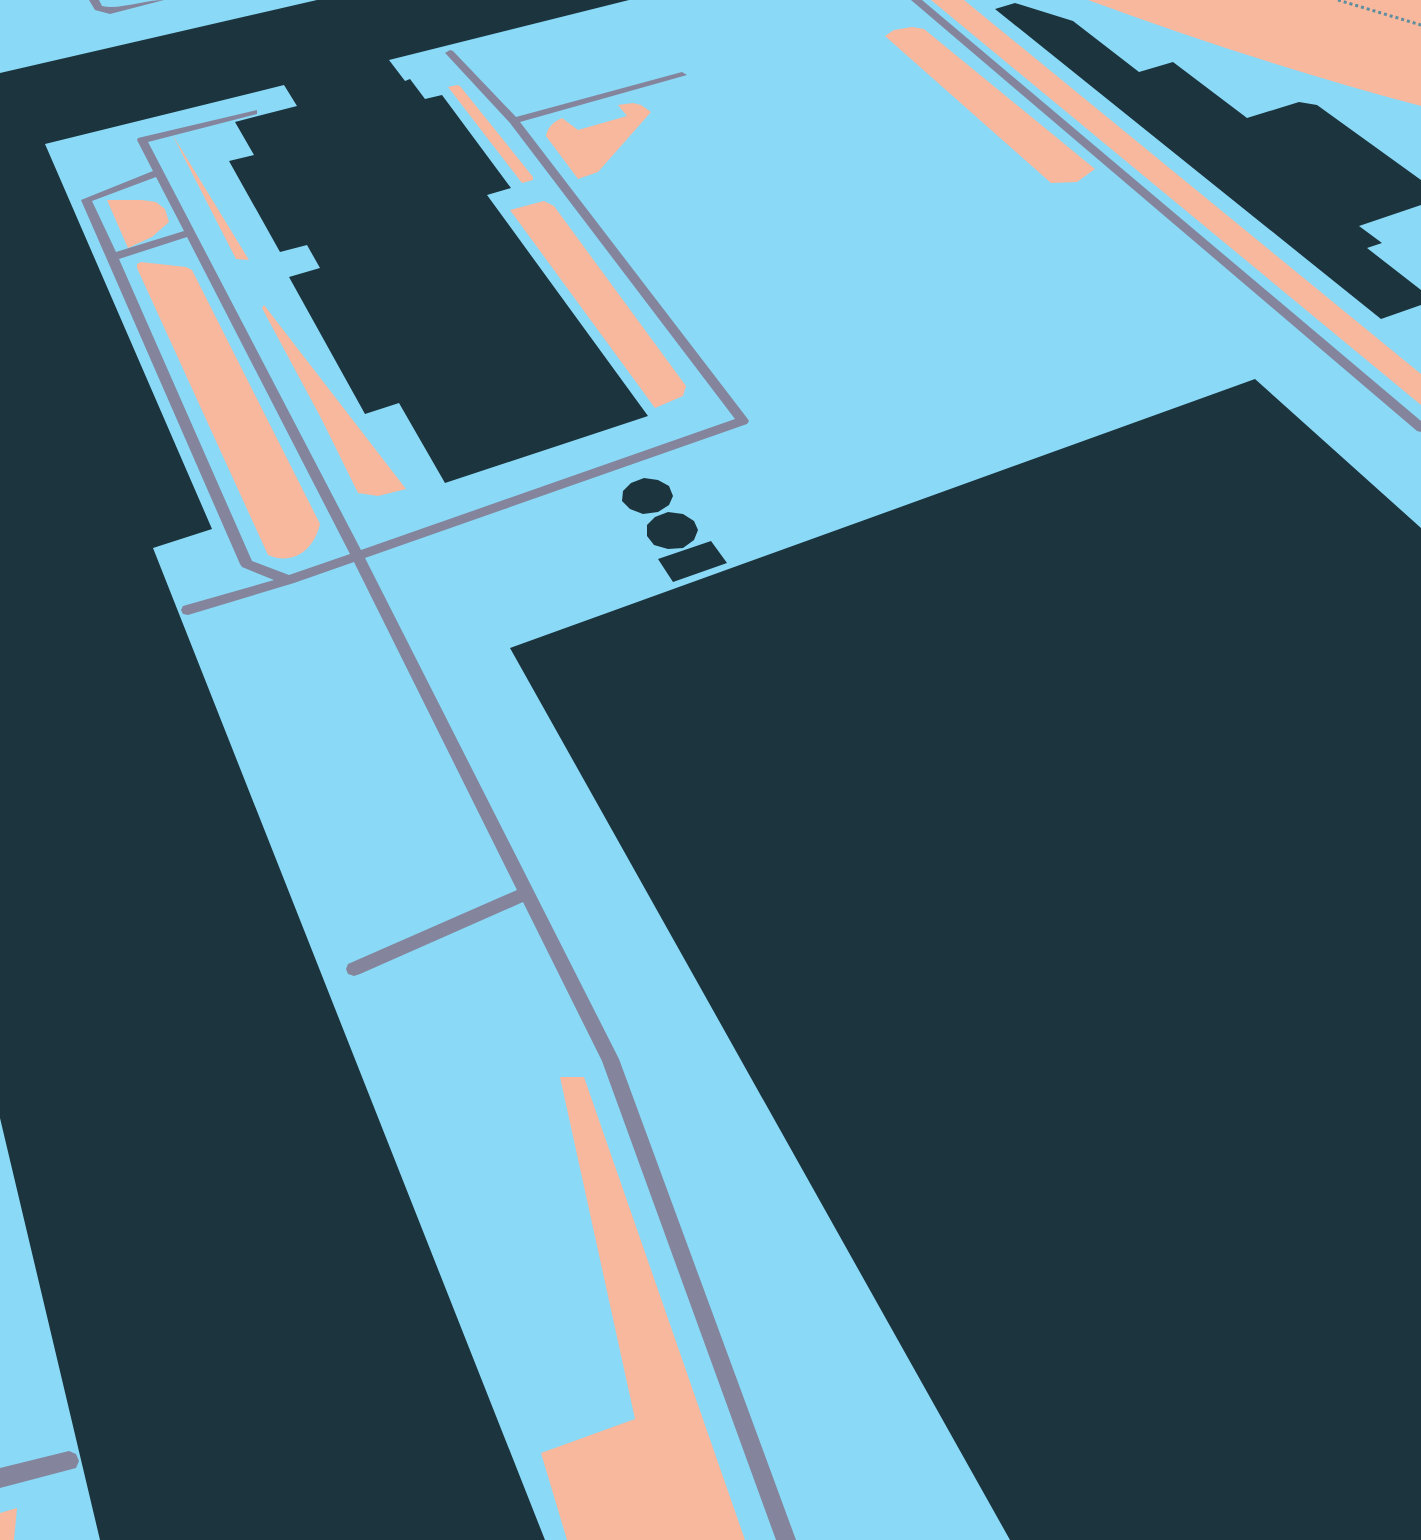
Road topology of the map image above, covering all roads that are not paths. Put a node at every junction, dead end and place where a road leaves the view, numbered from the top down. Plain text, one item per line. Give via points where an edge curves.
1 (94, 0) edge
2 (159, 0) edge
3 (916, 0) edge
4 (450, 52) dead end
5 (682, 75) dead end
6 (254, 112) dead end
7 (514, 121) junction
8 (159, 172) junction
9 (190, 233) junction
10 (112, 257) junction
11 (1421, 428) edge
12 (357, 555) junction
13 (289, 580) junction
14 (188, 610) dead end
15 (528, 892) junction
16 (354, 969) dead end
17 (69, 1461) dead end
18 (0, 1478) edge
19 (786, 1540) edge

1 - 2 lane via 98,8 110,11
3 - 11 lane
4 - 7 lane
5 - 7 lane
6 - 8 lane via 142,140
7 - 12 lane via 743,421
8 - 9 lane
8 - 10 lane via 86,200
9 - 10 lane
9 - 12 lane
10 - 13 lane via 247,564
12 - 13 lane
12 - 15 lane
13 - 14 lane
15 - 16 lane
15 - 19 lane via 610,1059
17 - 18 lane

